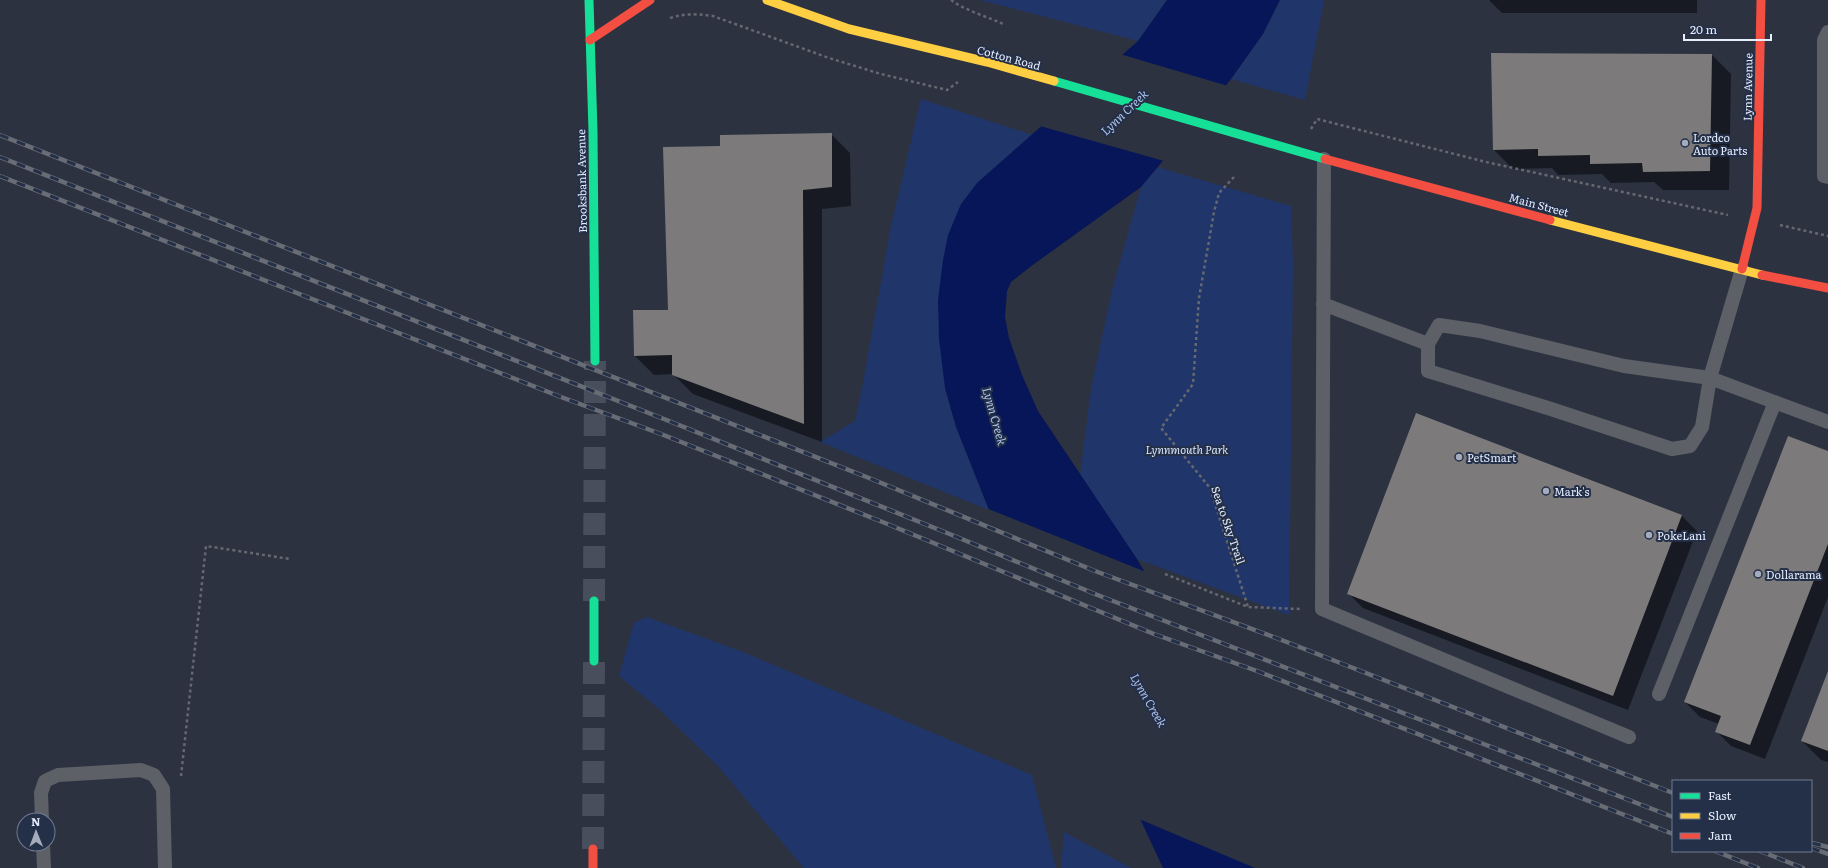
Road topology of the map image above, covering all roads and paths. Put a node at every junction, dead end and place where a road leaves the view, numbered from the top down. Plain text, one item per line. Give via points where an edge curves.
1 (589, 0) edge
2 (650, 0) edge
3 (767, 0) edge
4 (951, 0) edge
5 (1760, 0) edge
6 (665, 16) dead end
7 (1003, 24) dead end
8 (1828, 32) edge
9 (590, 40) junction
10 (947, 90) dead end
11 (1317, 119) dead end
12 (1245, 136) joint
13 (1324, 159) junction
14 (1234, 177) dead end
15 (1828, 177) edge
16 (1696, 210) dead end
17 (1790, 227) dead end
18 (1828, 236) edge
19 (1742, 269) junction
20 (1828, 288) edge
21 (1323, 304) junction
22 (1428, 344) junction
23 (595, 362) tunnel mouth
24 (1710, 378) junction
25 (1775, 402) junction
26 (1828, 422) edge
27 (290, 559) dead end
28 (1165, 574) dead end
29 (594, 601) tunnel mouth
30 (1248, 607) junction
31 (1322, 609) junction
32 (594, 660) tunnel mouth
33 (1659, 694) dead end
34 (1629, 737) dead end
35 (180, 782) dead end
36 (42, 812) edge
37 (593, 849) tunnel mouth
38 (43, 852) edge
39 (44, 868) edge
40 (165, 868) edge
41 (593, 868) edge

1 - 9 main road, Brooksbank Avenue
2 - 9 main road
3 - 12 main road, Cotton Road via 849,29 986,62
4 - 7 path via 970,11
5 - 19 main road, Lynn Avenue via 1757,208
6 - 10 path via 714,16 829,58
8 - 15 lane via 1824,40 1824,176
9 - 23 main road, Brooksbank Avenue
11 - 16 path via 1486,162
12 - 13 main road, Main Street
13 - 19 main road, Main Street via 1388,178
13 - 21 lane
14 - 30 path, Sea to Sky Trail via 1219,193 1200,298 1193,384 1161,428 1210,488
17 - 18 path
19 - 20 main road, Main Street
19 - 24 lane
21 - 22 lane
21 - 31 lane
22 - 24 lane via 1439,325 1480,331 1624,366
22 - 24 lane via 1428,371 1672,449 1690,446 1702,427
24 - 25 lane
25 - 26 lane
25 - 33 lane
27 - 35 path via 206,546
28 - 30 path
29 - 32 main road
30 - 31 path
31 - 34 lane
36 - 40 lane via 41,793 45,781 58,775 141,770 154,775 163,789
37 - 41 main road
38 - 39 lane

